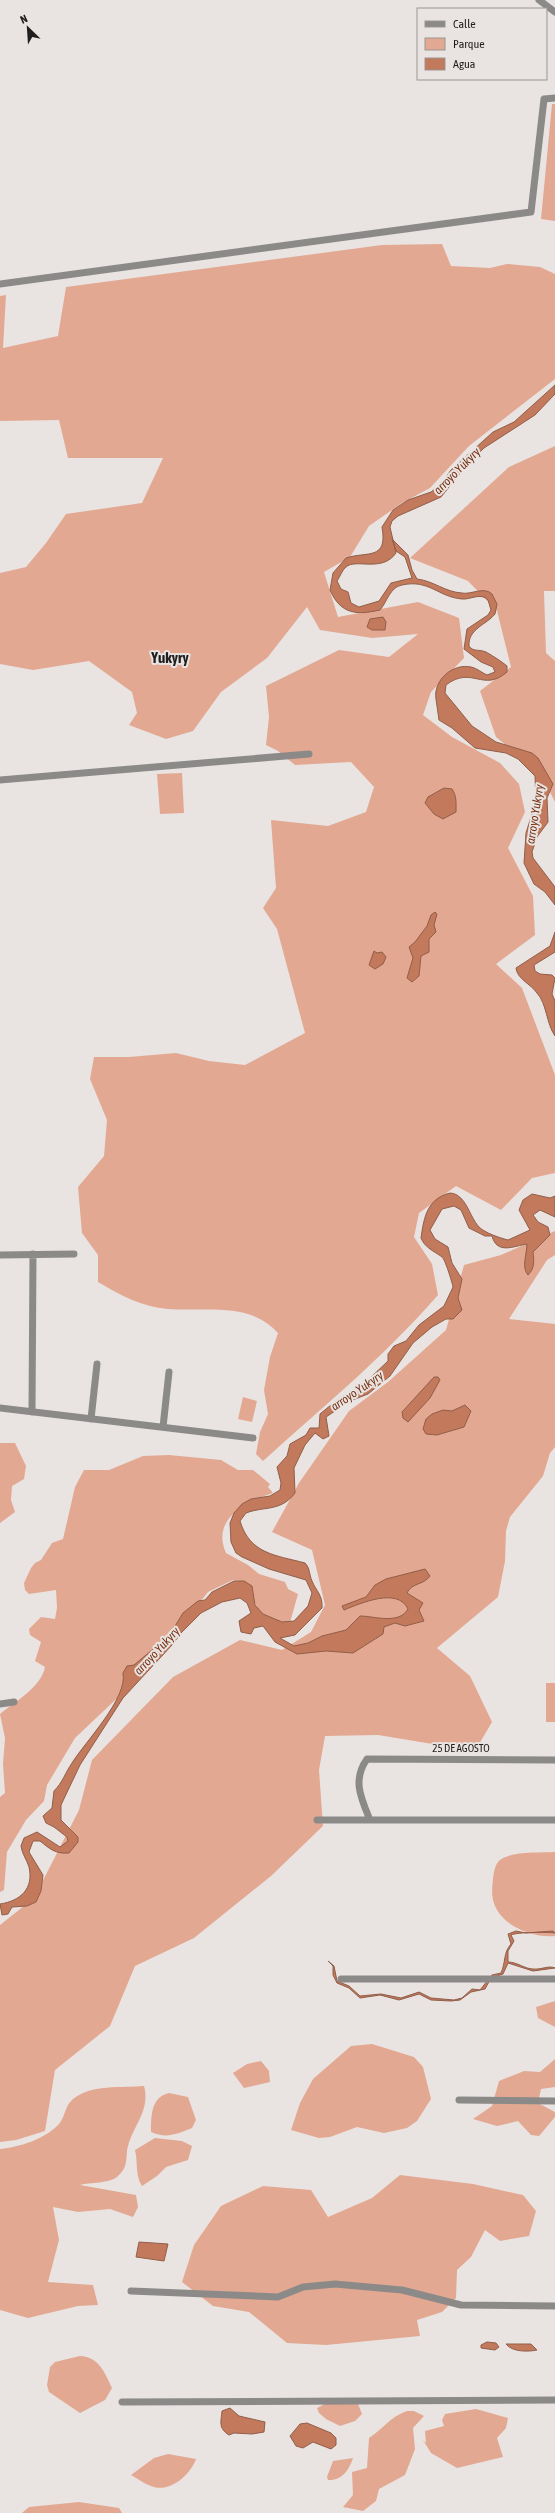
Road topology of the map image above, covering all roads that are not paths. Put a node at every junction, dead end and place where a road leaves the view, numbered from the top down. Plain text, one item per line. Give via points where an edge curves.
1 (539, 0) edge
2 (555, 12) edge
3 (555, 98) edge
4 (0, 284) edge
5 (309, 754) dead end
6 (0, 780) edge
7 (33, 1254) junction
8 (74, 1254) dead end
9 (0, 1255) edge
10 (97, 1364) dead end
11 (169, 1372) dead end
12 (0, 1408) edge
13 (32, 1412) junction
14 (91, 1419) junction
15 (163, 1428) junction
16 (253, 1438) dead end
17 (14, 1702) dead end
18 (0, 1704) edge
19 (555, 1760) edge
20 (317, 1820) dead end
21 (370, 1820) junction
22 (555, 1820) edge
23 (341, 1979) dead end
24 (555, 1979) edge
25 (459, 2100) dead end
26 (555, 2101) edge
27 (131, 2291) dead end
28 (555, 2306) edge
29 (555, 2400) edge
30 (122, 2402) dead end

1 - 2 street
3 - 4 street via 544,99 531,212
5 - 6 street
7 - 8 street
7 - 9 street
7 - 13 street
10 - 14 street
11 - 15 street
12 - 13 street
13 - 14 street
14 - 15 street
15 - 16 street
17 - 18 street
19 - 21 street, 25 DE AGOSTO via 367,1759 361,1767 358,1791
20 - 21 street
21 - 22 street
23 - 24 street
25 - 26 street
27 - 28 street via 278,2297 303,2287 335,2284 402,2290 461,2305
29 - 30 street

